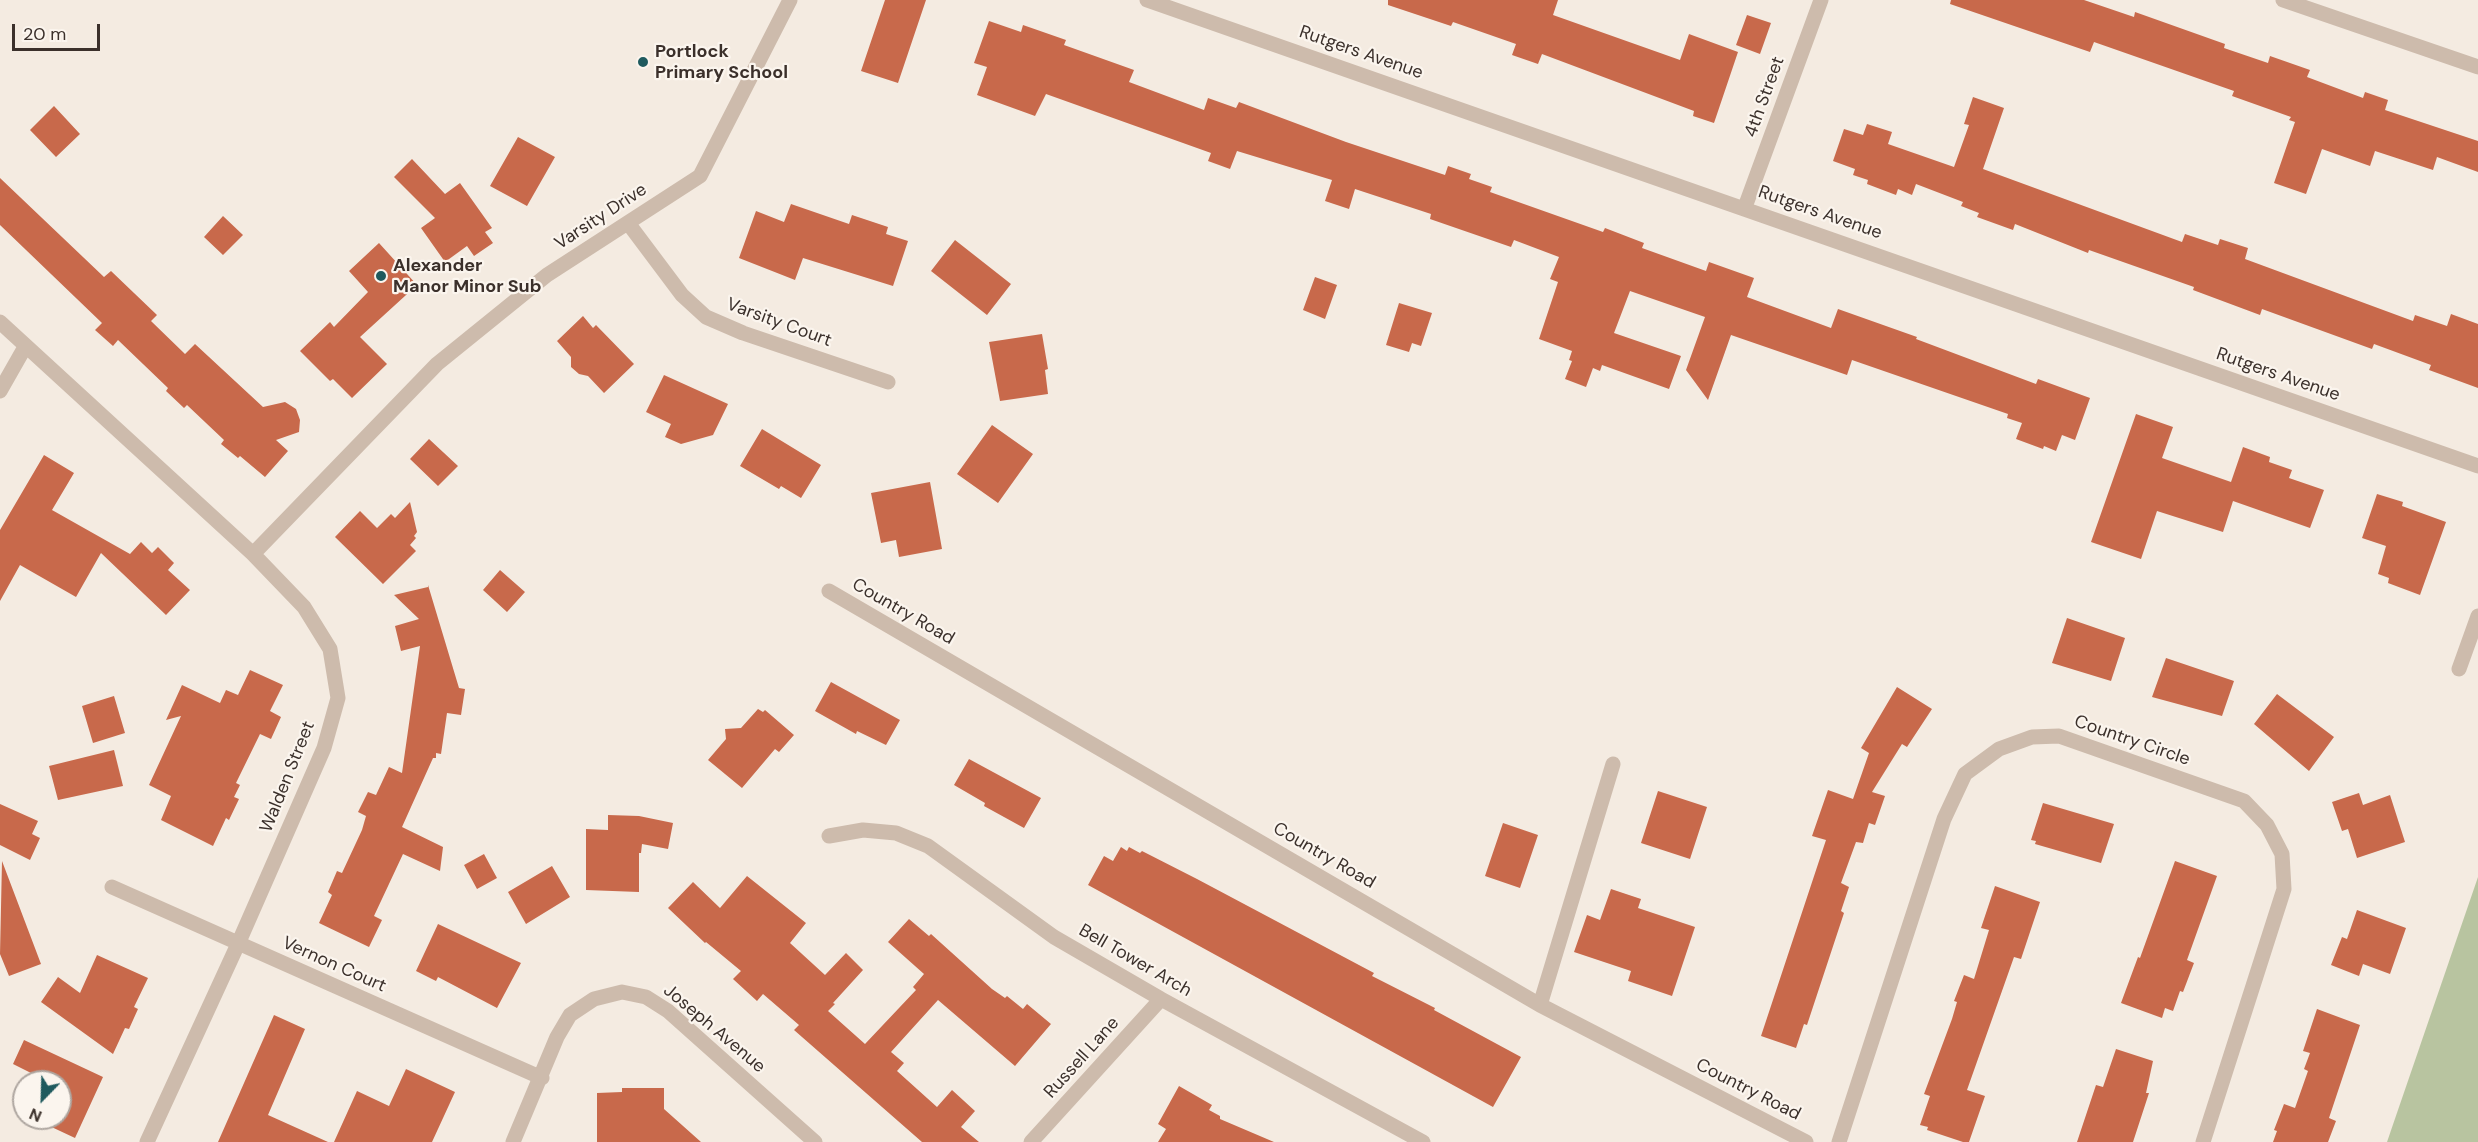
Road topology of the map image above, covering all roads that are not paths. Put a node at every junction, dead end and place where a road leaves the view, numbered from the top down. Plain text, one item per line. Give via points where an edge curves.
1 (790, 0) edge
2 (1148, 0) edge
3 (1821, 0) edge
4 (2283, 0) edge
5 (2478, 67) edge
6 (1745, 207) junction
7 (628, 223) junction
8 (0, 322) edge
9 (26, 347) junction
10 (888, 382) dead end
11 (0, 391) edge
12 (2478, 466) edge
13 (253, 554) junction
14 (829, 591) dead end
15 (2478, 616) edge
16 (2459, 669) dead end
17 (1613, 764) dead end
18 (830, 836) dead end
19 (111, 887) dead end
20 (238, 944) junction
21 (1161, 999) junction
22 (1540, 1005) junction
23 (542, 1078) junction
24 (147, 1142) edge
25 (513, 1142) edge
26 (814, 1142) edge
27 (1031, 1142) edge
28 (1423, 1142) edge
29 (1806, 1142) edge
30 (1839, 1142) edge
31 (2203, 1142) edge

1 - 7 street, Varsity Drive via 700,176
2 - 6 street, Rutgers Avenue
3 - 6 street, 4th Street
4 - 5 street
6 - 12 street, Rutgers Avenue
7 - 10 street, Varsity Court via 682,295 706,317
7 - 13 street, Varsity Drive via 547,275 437,364
8 - 9 street, Walden Street
9 - 11 street
9 - 13 street, Walden Street
13 - 20 street, Walden Street via 304,607 330,649 338,698 324,748
14 - 22 street, Country Road
15 - 16 street
17 - 22 street
18 - 21 street, Bell Tower Arch via 863,830 896,833 928,846 1054,937
19 - 20 street, Vernon Court
20 - 23 street, Vernon Court
20 - 24 street, Walden Street
21 - 27 street, Russell Lane
21 - 28 street, Bell Tower Arch
22 - 29 street, Country Road
23 - 25 street, Joseph Avenue
23 - 26 street, Joseph Avenue via 570,1015 594,999 622,992 646,998 668,1011
30 - 31 street, Country Circle via 1944,819 1965,774 1999,749 2032,737 2059,736 2244,801 2267,825 2282,854 2284,890

